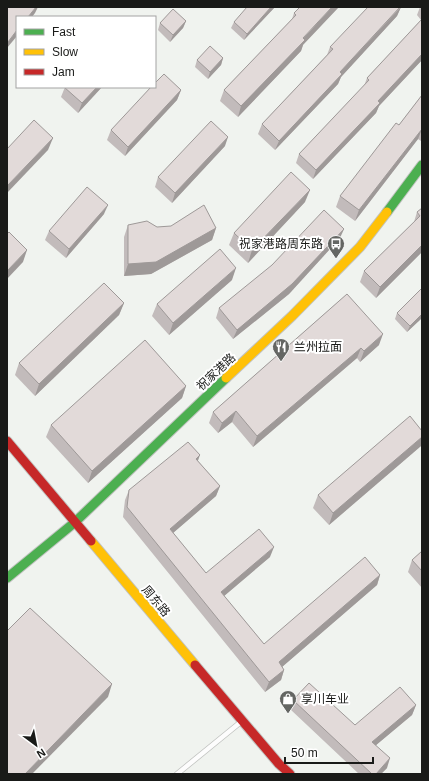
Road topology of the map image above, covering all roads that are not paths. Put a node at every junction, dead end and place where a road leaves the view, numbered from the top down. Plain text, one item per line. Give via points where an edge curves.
1 (422, 165) edge
2 (7, 441) edge
3 (74, 523) junction
4 (7, 578) edge
5 (242, 721) junction
6 (177, 774) edge
7 (290, 774) edge

1 - 3 street, 祝家港路 via 360,247 292,316
2 - 3 street, 周东路
3 - 4 street, 祝家港路
3 - 5 street, 周东路
5 - 6 lane
5 - 7 street, 周东路

